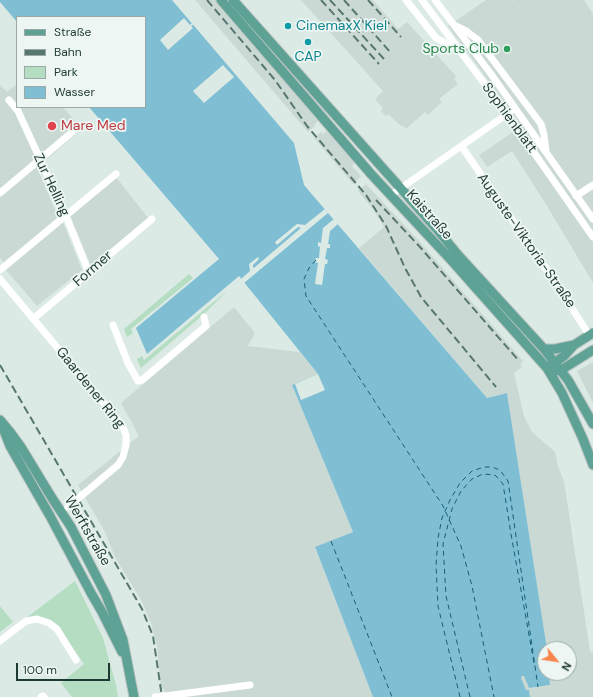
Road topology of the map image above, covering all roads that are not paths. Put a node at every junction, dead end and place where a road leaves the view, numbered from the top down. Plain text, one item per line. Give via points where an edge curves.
1 (221, 0) edge
2 (233, 0) edge
3 (406, 0) edge
4 (422, 0) edge
5 (435, 0) edge
6 (453, 25) junction
7 (461, 51) junction
8 (9, 100) dead end
9 (515, 108) junction
10 (508, 114) junction
11 (77, 128) dead end
12 (462, 147) junction
13 (546, 151) junction
14 (40, 160) junction
15 (116, 174) dead end
16 (593, 184) edge
17 (400, 188) junction
18 (0, 193) edge
19 (392, 195) junction
20 (576, 196) junction
21 (66, 216) junction
22 (152, 219) dead end
23 (593, 219) edge
24 (593, 238) edge
25 (0, 270) edge
26 (89, 273) junction
27 (0, 279) edge
28 (204, 317) dead end
29 (34, 319) junction
30 (113, 325) dead end
31 (591, 334) edge
32 (574, 345) junction
33 (544, 349) junction
34 (593, 350) edge
35 (558, 366) junction
36 (547, 368) junction
37 (0, 420) edge
38 (593, 424) edge
39 (593, 465) edge
40 (64, 510) junction
41 (0, 641) edge
42 (76, 660) dead end
43 (128, 666) junction
44 (250, 685) dead end
45 (134, 697) edge
46 (155, 697) edge

1 - 19 main road, Kaistraße
2 - 17 main road, Kaistraße
3 - 7 street via 436,38
4 - 7 street, Sophienblatt
5 - 6 street, Sophienblatt
6 - 9 street, Sophienblatt
6 - 13 street, Sophienblatt via 470,33 482,45 541,124
7 - 10 street, Sophienblatt
8 - 14 street, Zur Helling via 18,111
9 - 10 street
9 - 13 street, Sophienblatt
10 - 12 street
10 - 24 street, Sophienblatt
11 - 14 street
12 - 17 street
12 - 31 street, Auguste-Viktoria-Straße
13 - 20 street, Sophienblatt
14 - 18 street
14 - 21 street, Zur Helling
15 - 21 street
16 - 20 street
17 - 19 street
17 - 33 main road, Kaistraße
19 - 36 main road, Kaistraße
20 - 23 street, Sophienblatt
21 - 25 street
21 - 26 street, Zur Helling
22 - 26 street, Former
26 - 29 street, Former
27 - 29 street, Gaardener Ring
28 - 30 street via 206,326 138,381
29 - 40 street, Gaardener Ring, bridge via 111,411 122,426 127,442 123,457 115,469
31 - 32 main road
32 - 33 main road
32 - 35 main road
33 - 35 main road, Kaistraße
34 - 35 main road
35 - 36 main road via 554,371
35 - 38 main road, Kaistraße
36 - 39 main road, Kaistraße via 565,400
37 - 40 main road, Werftstraße via 21,446
37 - 43 main road, Werftstraße via 10,446 102,612
40 - 43 main road, Werftstraße via 106,595 123,640
41 - 42 street via 26,621 37,618 57,629
43 - 45 main road, Werftstraße
44 - 46 street, bridge

